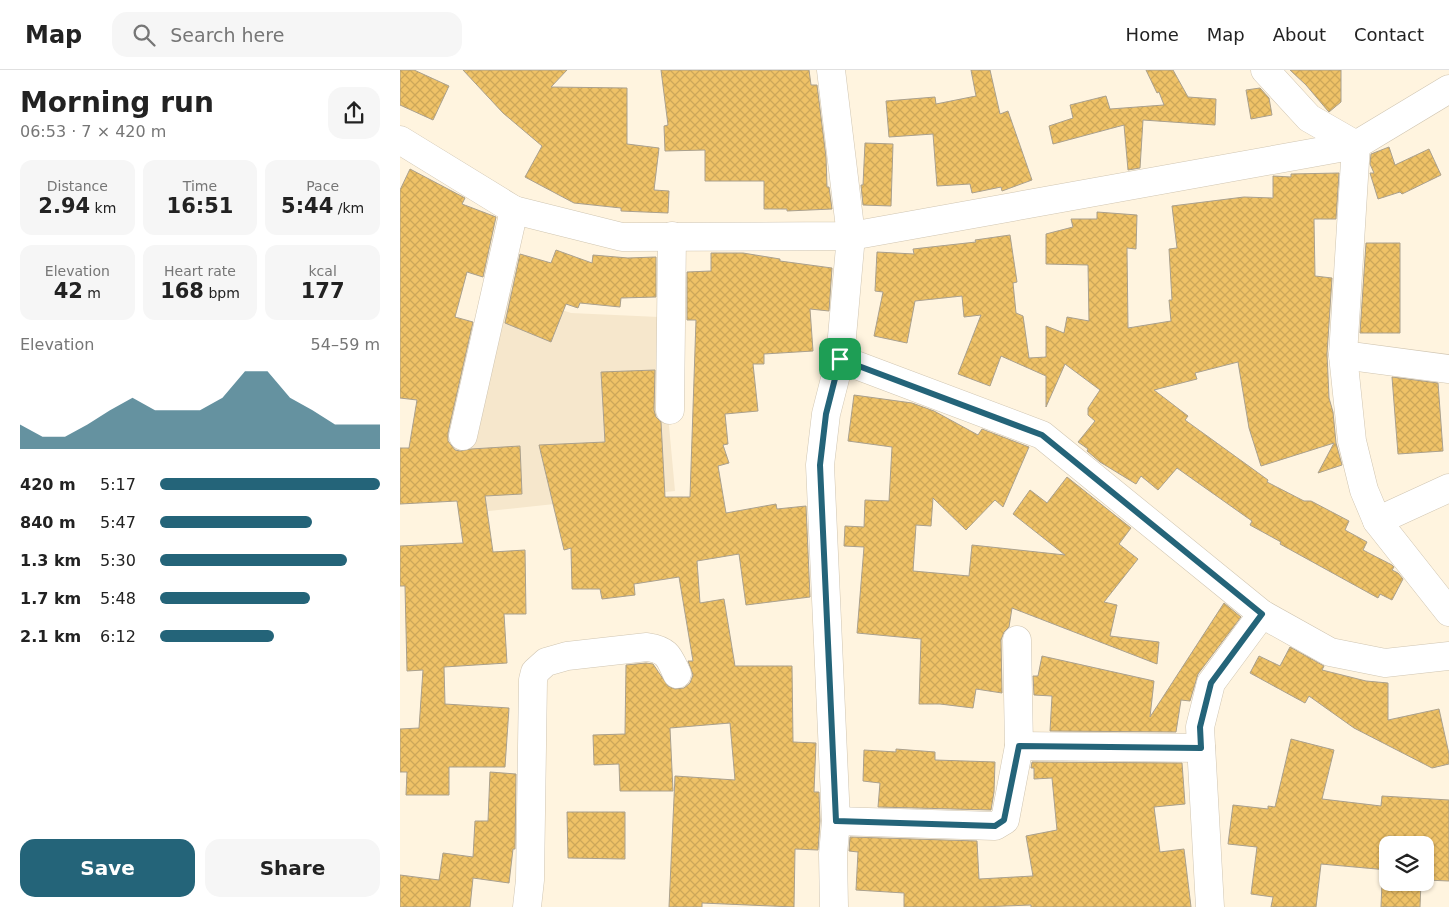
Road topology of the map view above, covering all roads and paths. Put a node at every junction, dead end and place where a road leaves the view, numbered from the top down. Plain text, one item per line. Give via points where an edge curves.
1 (831, 70) edge
2 (1265, 70) edge
3 (1440, 70) edge
4 (1449, 84) edge
5 (1449, 89) edge
6 (400, 140) edge
7 (1356, 145) junction
8 (514, 210) junction
9 (672, 236) junction
10 (851, 236) junction
11 (1343, 355) junction
12 (840, 359) junction
13 (1449, 370) edge
14 (670, 410) dead end
15 (463, 436) dead end
16 (1449, 488) edge
17 (1377, 521) junction
18 (1449, 612) edge
19 (1262, 614) junction
20 (1018, 640) dead end
21 (1449, 656) edge
22 (677, 674) dead end
23 (1019, 746) junction
24 (1201, 748) junction
25 (836, 821) junction
26 (527, 907) edge
27 (834, 907) edge
28 (1210, 907) edge

1 - 10 street
2 - 7 street via 1309,118
3 - 4 street
5 - 7 street
6 - 8 street
7 - 10 street
7 - 11 street
8 - 9 street via 622,237
8 - 15 street
9 - 10 street
9 - 14 street
10 - 12 street
11 - 13 street
11 - 17 street via 1352,441 1364,490
12 - 19 street via 1042,435
12 - 25 street via 826,414 820,465
16 - 17 street
17 - 18 street
19 - 21 street via 1330,652 1385,663
19 - 24 street via 1211,683 1200,727
20 - 23 street
22 - 26 street via 668,655 647,647 567,656 546,662 535,672 532,680
23 - 24 street
23 - 25 street via 1004,820 995,826
24 - 28 street
25 - 27 street

